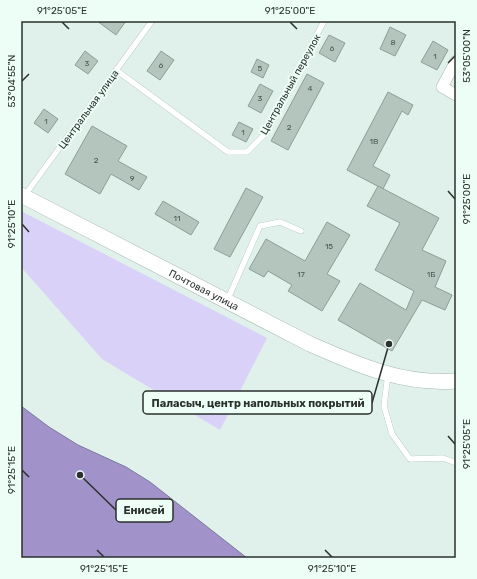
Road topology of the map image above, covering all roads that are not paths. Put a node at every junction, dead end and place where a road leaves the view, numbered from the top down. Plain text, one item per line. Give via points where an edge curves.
1 (152, 21) edge
2 (324, 21) edge
3 (456, 61) edge
4 (116, 70) junction
5 (456, 95) edge
6 (22, 195) edge
7 (301, 231) dead end
8 (227, 301) junction
9 (388, 374) junction
10 (456, 381) edge
11 (456, 463) edge

1 - 4 lane, Центральная улица
2 - 4 lane, Центральный переулок via 266,132 247,152 228,152
3 - 5 street via 442,86
4 - 6 lane, Центральная улица
6 - 8 main road, Почтовая улица
7 - 8 lane via 280,222 260,226
8 - 9 main road, Почтовая улица via 310,344 358,365
9 - 10 main road, Почтовая улица via 414,381
9 - 11 lane via 384,406 392,434 410,459 443,458

